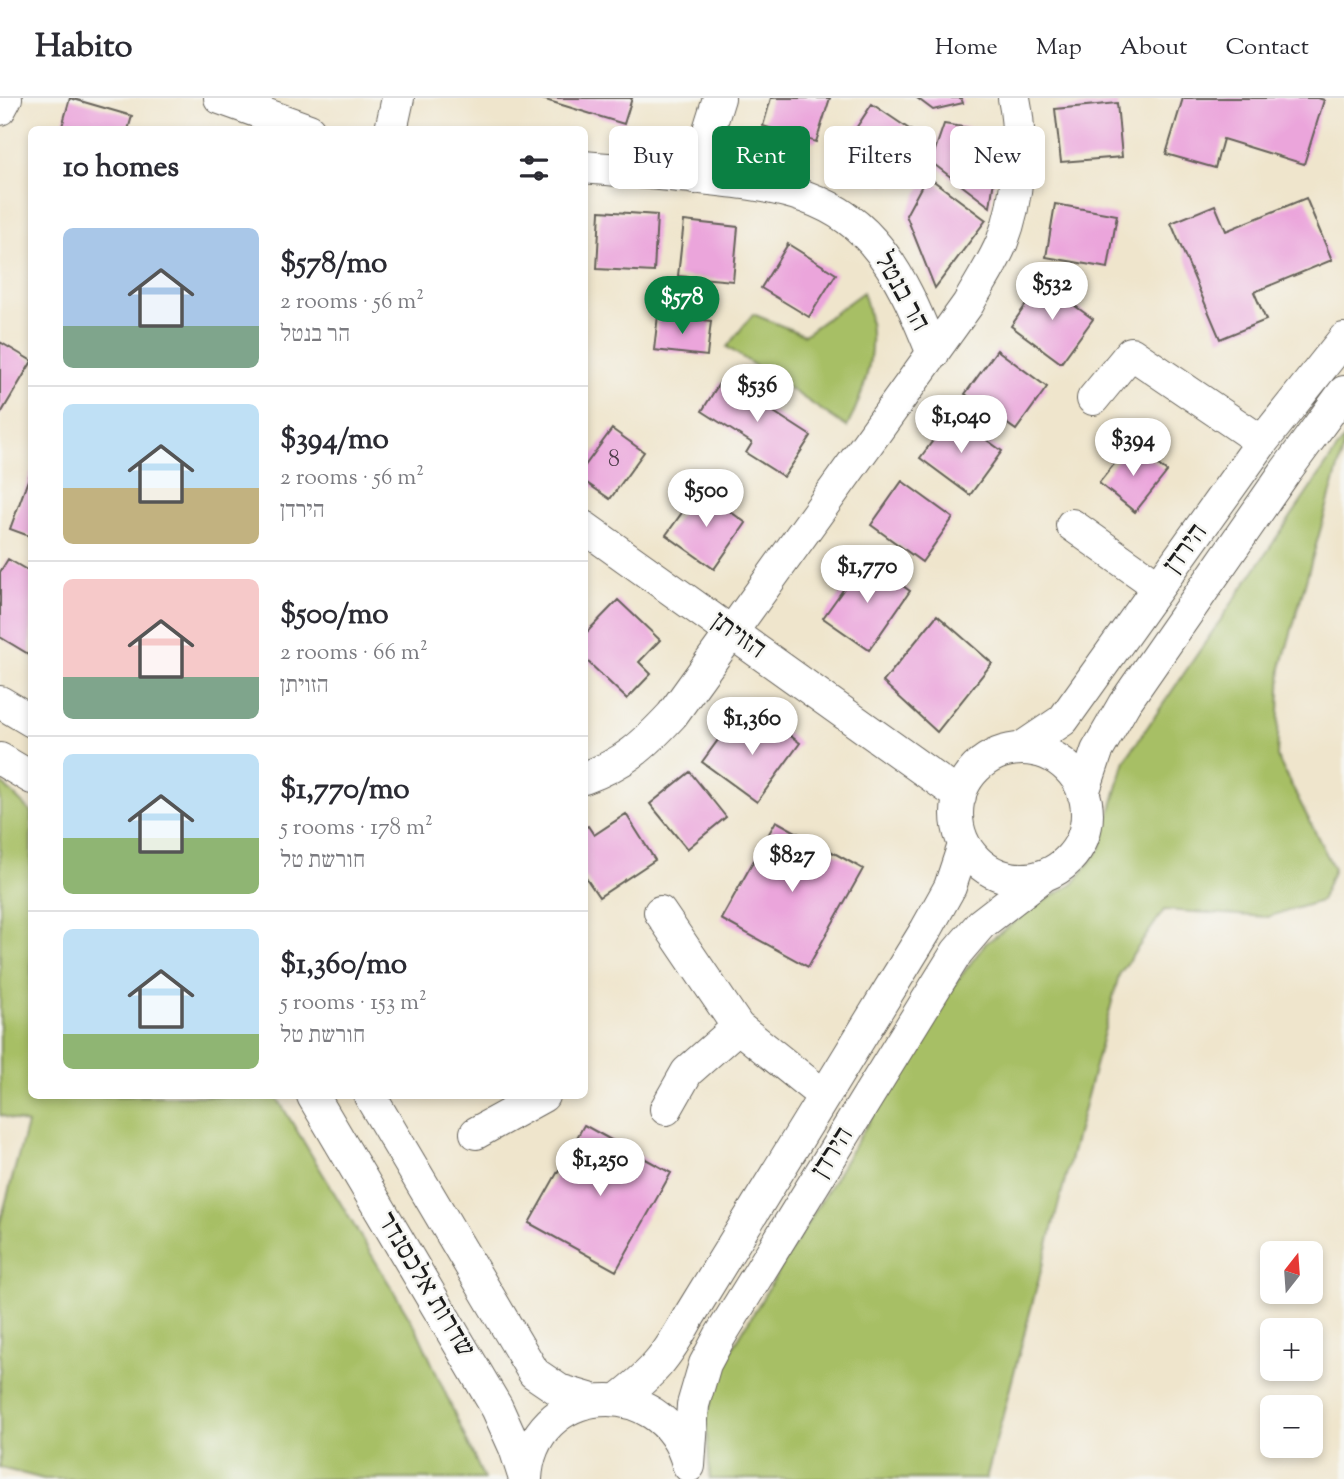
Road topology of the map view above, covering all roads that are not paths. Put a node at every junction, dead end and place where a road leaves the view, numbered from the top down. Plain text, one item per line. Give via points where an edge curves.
1 (6, 98) edge
2 (220, 98) edge
3 (398, 98) edge
4 (719, 98) edge
5 (1014, 98) edge
6 (0, 109) edge
7 (298, 126) edge
8 (392, 126) edge
9 (698, 165) edge
10 (588, 167) edge
11 (609, 170) edge
12 (698, 178) edge
13 (1344, 339) edge
14 (933, 354) junction
15 (1344, 392) edge
16 (1093, 399) dead end
17 (1262, 442) junction
18 (1072, 525) dead end
19 (588, 530) edge
20 (1158, 586) junction
21 (733, 632) junction
22 (0, 702) edge
23 (28, 719) edge
24 (1020, 749) junction
25 (0, 759) edge
26 (28, 776) edge
27 (588, 776) edge
28 (1083, 793) junction
29 (960, 796) junction
30 (964, 845) junction
31 (1043, 876) junction
32 (660, 912) dead end
33 (738, 1027) junction
34 (824, 1096) junction
35 (315, 1099) edge
36 (372, 1099) edge
37 (537, 1099) edge
38 (666, 1109) dead end
39 (476, 1133) dead end
40 (606, 1400) junction
41 (689, 1473) edge
42 (526, 1479) edge

1 - 6 street
2 - 7 street
3 - 8 street
4 - 9 street
5 - 14 street via 1018,179 1002,242 968,304
10 - 11 street, הר בנטל
12 - 14 street, הר בנטל via 805,195 853,222 900,281
13 - 17 street, הירדן
14 - 21 street
15 - 28 street, הירדן via 1124,704 1097,751
16 - 17 street via 1131,353
17 - 20 street, הירדן
18 - 20 street
19 - 21 street, הזויתן
20 - 24 street, הירדן via 1063,720
21 - 27 street via 644,746
21 - 29 street, הזויתן
22 - 23 street
24 - 28 street via 1059,761 1074,775
24 - 29 street via 983,763
25 - 26 street
28 - 31 street via 1087,813 1080,843 1061,866
29 - 30 street via 957,816
30 - 31 street via 984,867 1003,876
30 - 34 street, הירדן via 950,887
31 - 41 street, הירדן via 981,924 957,952 720,1336 705,1364 693,1405
32 - 33 street
33 - 34 street
33 - 38 street via 687,1072
34 - 40 street, הירדן via 671,1350 649,1376
35 - 42 street, שדרות אלכסנדר via 497,1408
36 - 40 street, שדרות אלכסנדר via 534,1373 559,1390
37 - 39 street
40 - 41 street, שדרות אלכסנדר via 644,1408 665,1423 680,1443
40 - 42 street, הירדן via 569,1409 549,1424 534,1445

